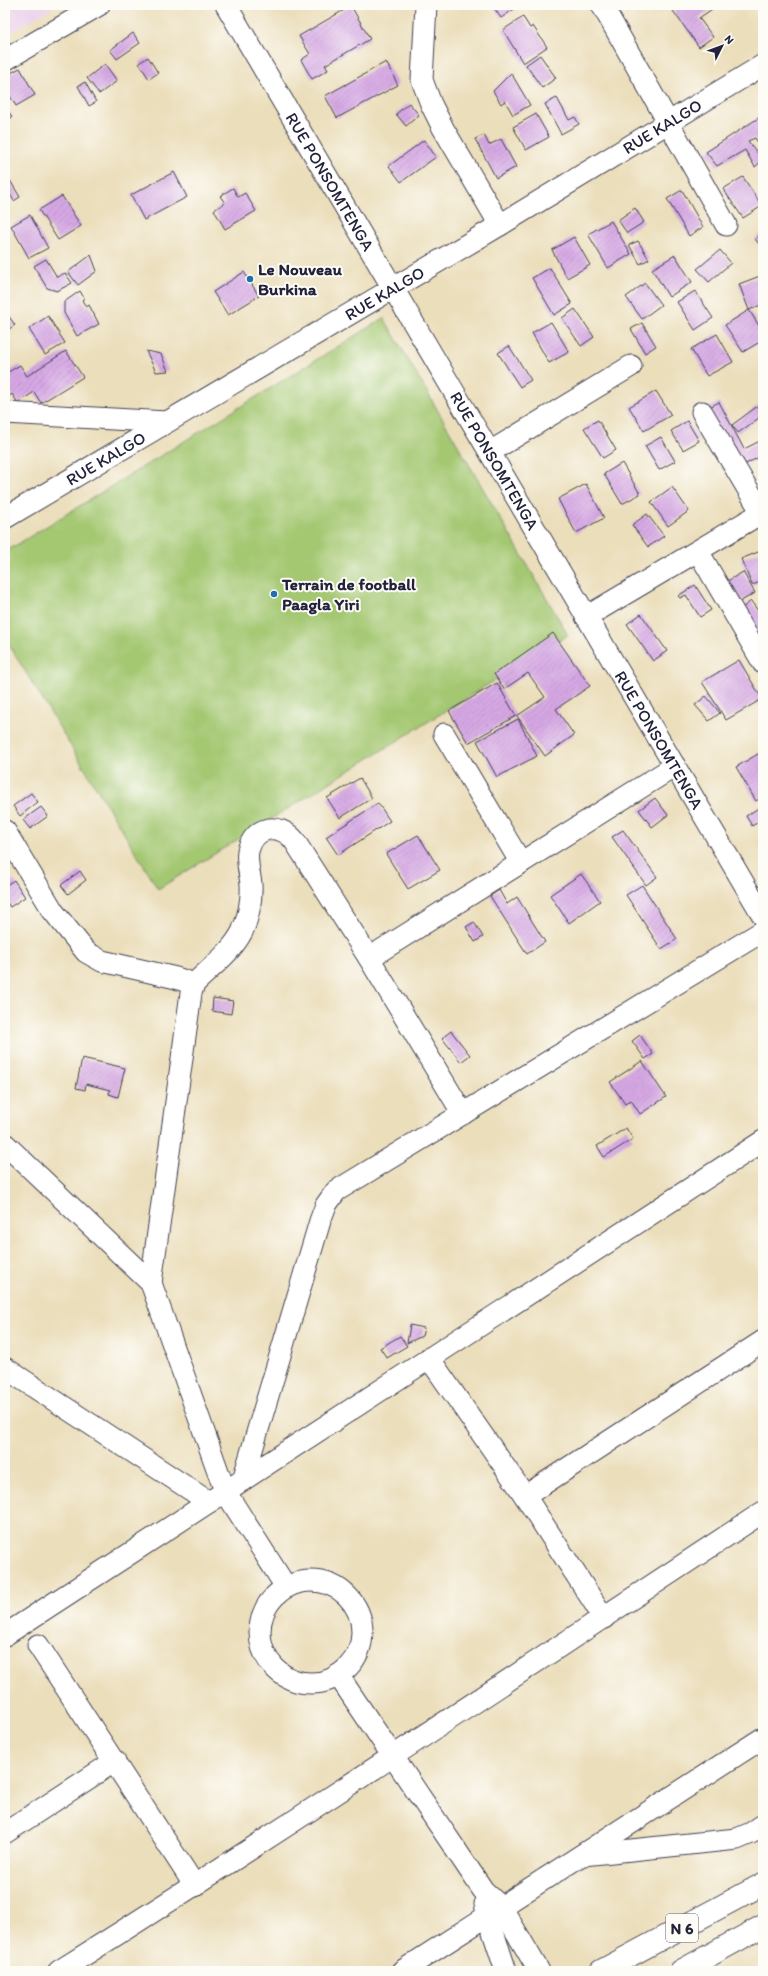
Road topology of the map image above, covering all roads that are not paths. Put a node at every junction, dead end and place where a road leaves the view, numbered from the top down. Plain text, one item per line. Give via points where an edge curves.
1 (99, 5) edge
2 (226, 5) edge
3 (426, 5) edge
4 (602, 5) edge
5 (5, 60) edge
6 (763, 65) edge
7 (670, 123) junction
8 (500, 225) junction
9 (726, 225) dead end
10 (393, 288) junction
11 (631, 366) dead end
12 (702, 412) dead end
13 (5, 413) edge
14 (167, 422) junction
15 (490, 452) junction
16 (762, 512) edge
17 (5, 518) edge
18 (698, 551) junction
19 (586, 617) junction
20 (763, 663) edge
21 (444, 734) dead end
22 (675, 766) junction
23 (5, 831) edge
24 (521, 862) junction
25 (763, 916) edge
26 (763, 931) edge
27 (369, 958) junction
28 (194, 984) junction
29 (463, 1114) junction
30 (763, 1141) edge
31 (5, 1144) edge
32 (151, 1283) junction
33 (763, 1341) edge
34 (429, 1358) junction
35 (5, 1368) edge
36 (225, 1491) junction
37 (525, 1496) junction
38 (761, 1517) edge
39 (286, 1588) junction
40 (604, 1618) junction
41 (5, 1635) edge
42 (38, 1645) dead end
43 (338, 1675) junction
44 (763, 1738) edge
45 (393, 1757) junction
46 (115, 1761) junction
47 (763, 1825) edge
48 (5, 1833) edge
49 (578, 1856) junction
50 (763, 1884) edge
51 (195, 1886) junction
52 (495, 1913) junction
53 (763, 1926) edge
54 (59, 1971) edge
55 (402, 1971) edge
56 (506, 1971) edge
57 (539, 1971) edge
58 (601, 1971) edge
59 (681, 1971) edge

1 - 5 street
2 - 10 street, RUE PONSOMTENGA
3 - 8 street via 422,80 443,128
4 - 7 street
6 - 7 street, RUE KALGO
7 - 8 street, RUE KALGO
7 - 9 street
8 - 10 street, RUE KALGO
10 - 14 street, RUE KALGO
10 - 15 street, RUE PONSOMTENGA
11 - 15 street
12 - 16 street
13 - 14 street
14 - 17 street, RUE KALGO
15 - 19 street, RUE PONSOMTENGA
16 - 18 street
18 - 19 street
18 - 20 street
19 - 22 street, RUE PONSOMTENGA
21 - 24 street
22 - 24 street
22 - 25 street, RUE PONSOMTENGA
23 - 28 street via 53,911 86,952 102,961
24 - 27 street
26 - 29 street
27 - 28 street via 294,840 287,833 272,828 257,834 250,843 249,909 242,932 234,946
27 - 29 street
28 - 32 street
29 - 36 street via 336,1191 326,1205
30 - 34 street
31 - 32 street
32 - 36 street
33 - 37 street
34 - 36 street
34 - 37 street
35 - 36 street
36 - 39 street
36 - 41 street
37 - 40 street
38 - 40 street
39 - 43 street via 306,1581 327,1584 345,1594 354,1604 361,1620 362,1641 355,1660
39 - 43 street via 266,1607 260,1630 262,1648 272,1665 289,1679 308,1684 324,1682
40 - 45 street
42 - 46 street
43 - 45 street
44 - 49 street
45 - 51 street
45 - 52 street via 483,1890
46 - 48 street
46 - 51 street
47 - 49 street via 737,1839
49 - 52 street
50 - 58 main road, N 6
51 - 54 street
52 - 55 street
52 - 56 street
52 - 57 street
53 - 59 main road, N 6

